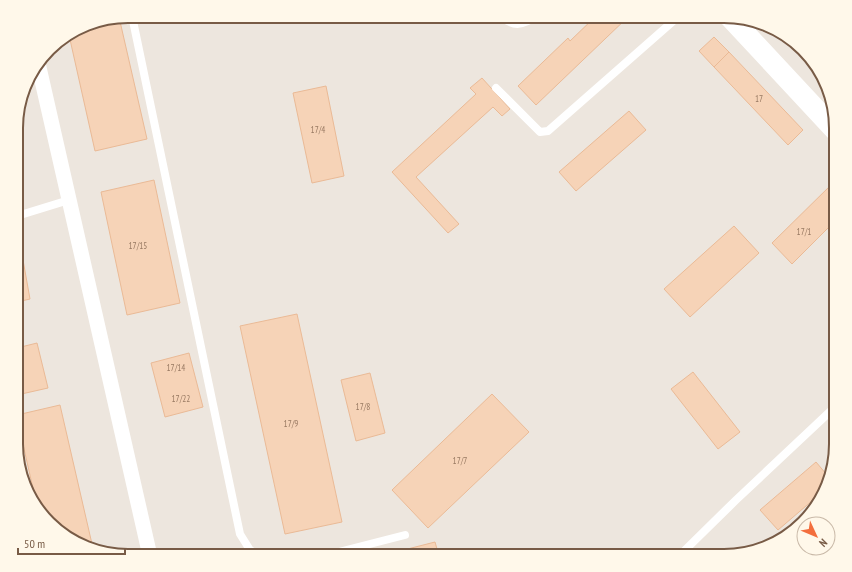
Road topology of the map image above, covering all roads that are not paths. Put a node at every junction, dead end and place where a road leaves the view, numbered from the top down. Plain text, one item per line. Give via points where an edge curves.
1 (133, 23) edge
2 (511, 23) edge
3 (524, 23) edge
4 (671, 23) edge
5 (736, 24) edge
6 (40, 72) edge
7 (496, 88) dead end
8 (829, 123) edge
9 (69, 200) junction
10 (23, 214) edge
11 (829, 413) edge
12 (405, 535) dead end
13 (148, 549) edge
14 (249, 549) edge
15 (350, 549) edge
16 (686, 549) edge

1 - 14 lane via 240,534
2 - 3 lane via 519,26
4 - 7 lane via 548,131 540,132
5 - 8 street
6 - 9 street
9 - 10 lane
9 - 13 street
11 - 16 lane
12 - 15 lane

